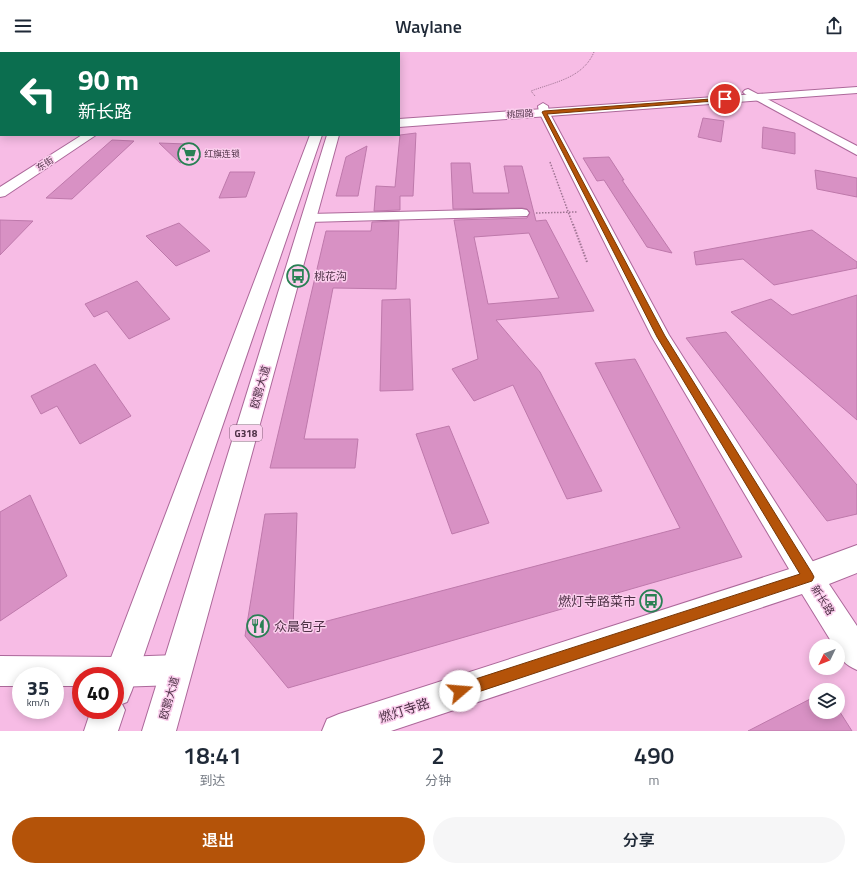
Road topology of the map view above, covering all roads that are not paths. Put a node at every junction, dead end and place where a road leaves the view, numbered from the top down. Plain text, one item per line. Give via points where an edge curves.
1 (857, 85) edge
2 (857, 90) edge
3 (752, 95) junction
4 (543, 109) junction
5 (400, 118) edge
6 (400, 123) edge
7 (88, 136) edge
8 (316, 136) edge
9 (333, 136) edge
10 (857, 151) edge
11 (0, 194) edge
12 (522, 213) road end
13 (309, 218) junction
14 (857, 560) edge
15 (808, 577) junction
16 (857, 654) edge
17 (123, 667) edge
18 (177, 670) junction
19 (0, 671) edge
20 (72, 677) edge
21 (124, 680) edge
22 (105, 719) edge
23 (101, 731) edge
24 (159, 731) edge
25 (339, 731) edge

1 - 3 main road
2 - 3 main road, 桃园路
3 - 4 main road, 桃园路
3 - 10 street
4 - 5 main road
4 - 6 main road, 桃园路
4 - 15 street, 新长路 via 661,337
7 - 11 street, 东街
8 - 17 main road
9 - 13 main road, 欧鹏大道 / G318
12 - 13 street
13 - 18 main road, 欧鹏大道 / G318
14 - 15 main road, 燃灯寺路
15 - 16 main road, 新长路
15 - 25 main road, 燃灯寺路
18 - 21 street
18 - 24 main road, 欧鹏大道 / G318
19 - 20 street
22 - 23 main road

